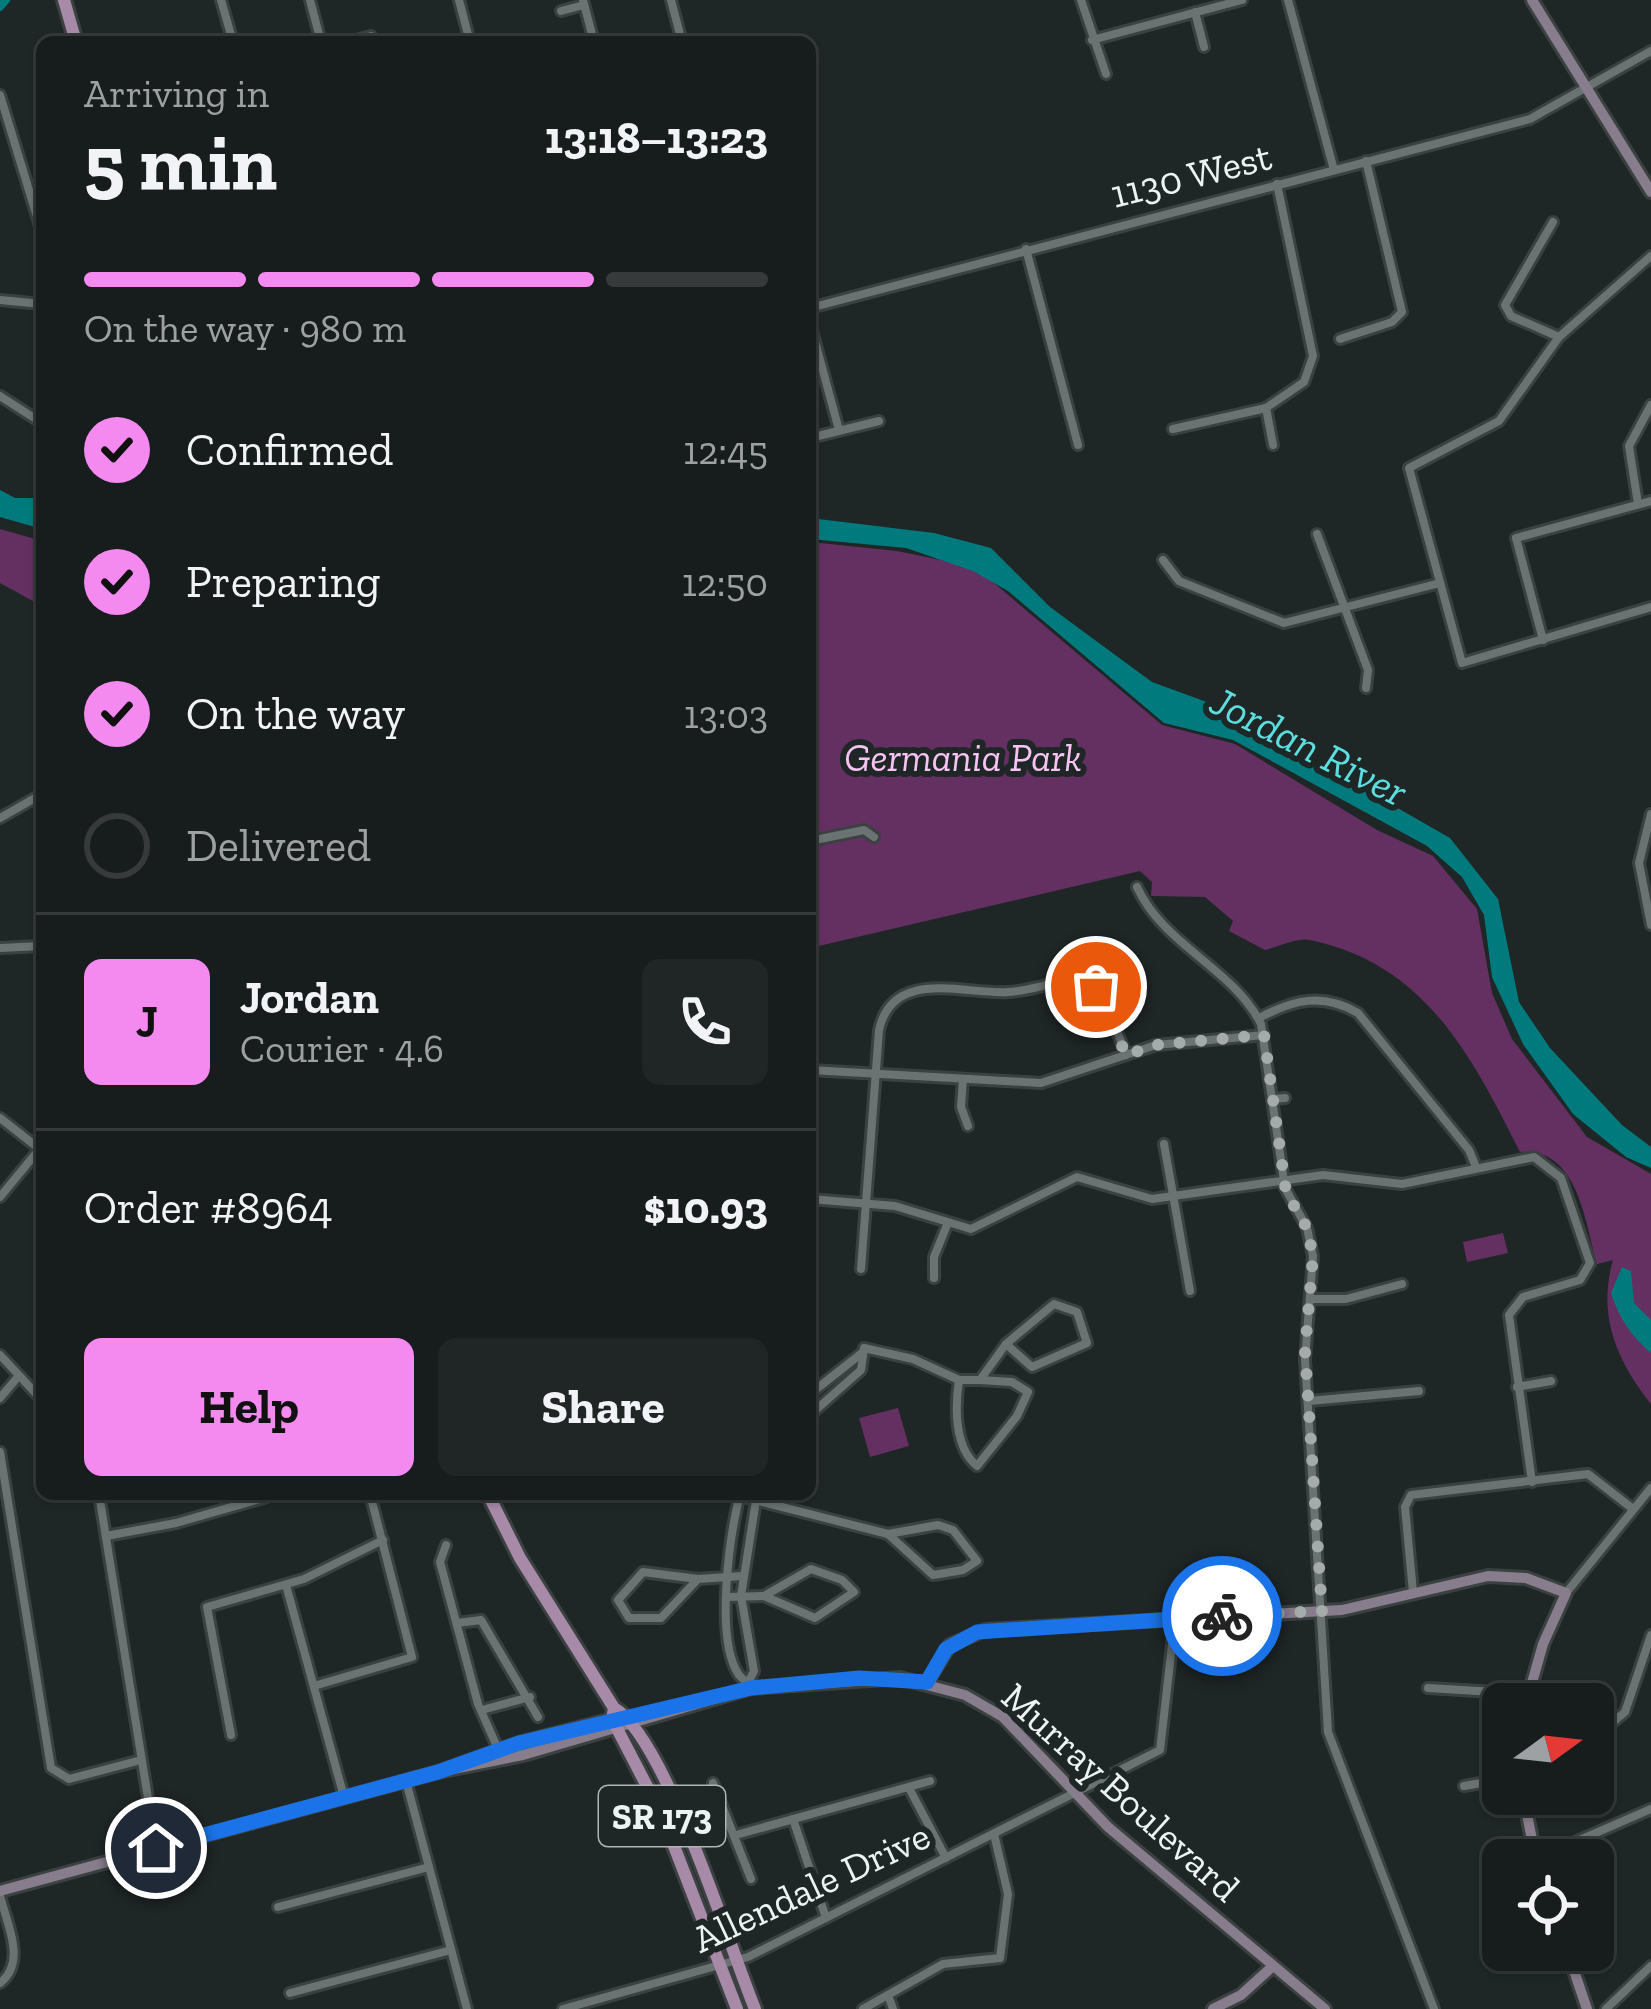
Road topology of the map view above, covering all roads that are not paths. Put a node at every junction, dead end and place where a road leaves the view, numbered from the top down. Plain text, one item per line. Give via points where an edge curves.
1 (64, 0) edge
2 (221, 0) edge
3 (310, 0) edge
4 (459, 0) edge
5 (670, 0) edge
6 (1082, 0) edge
7 (1241, 0) edge
8 (1288, 0) edge
9 (1532, 0) edge
10 (583, 2) edge
11 (561, 11) dead end
12 (1195, 13) junction
13 (74, 36) edge
14 (231, 36) edge
15 (319, 36) edge
16 (468, 36) edge
17 (592, 36) edge
18 (680, 36) edge
19 (1092, 40) junction
20 (1204, 47) dead end
21 (1651, 51) edge
22 (1106, 74) dead end
23 (1582, 88) junction
24 (0, 95) edge
25 (1366, 161) junction
26 (1334, 170) junction
27 (1277, 184) junction
28 (1651, 192) edge
29 (36, 213) edge
30 (1553, 222) dead end
31 (1026, 249) junction
32 (1651, 256) edge
33 (0, 300) edge
34 (36, 303) edge
35 (816, 306) edge
36 (1559, 337) junction
37 (1340, 339) dead end
38 (816, 345) edge
39 (0, 396) edge
40 (1651, 405) edge
41 (1266, 408) junction
42 (36, 419) edge
43 (879, 421) dead end
44 (1173, 429) dead end
45 (839, 430) junction
46 (816, 436) edge
47 (1078, 445) dead end
48 (1273, 445) dead end
49 (1651, 501) edge
50 (1638, 504) junction
51 (1317, 534) dead end
52 (1163, 560) dead end
53 (1440, 583) junction
54 (1651, 607) edge
55 (1345, 608) junction
56 (1543, 640) junction
57 (1366, 688) dead end
58 (36, 797) edge
59 (1651, 814) edge
60 (0, 818) edge
61 (874, 837) dead end
62 (816, 841) edge
63 (1137, 887) dead end
64 (1650, 925) edge
65 (36, 946) edge
66 (0, 948) edge
67 (1258, 1018) junction
68 (1264, 1035) junction
69 (1126, 1055) junction
70 (816, 1070) edge
71 (875, 1073) junction
72 (963, 1078) junction
73 (1285, 1098) dead end
74 (1273, 1100) junction
75 (0, 1118) edge
76 (968, 1126) dead end
77 (1164, 1144) dead end
78 (36, 1145) edge
79 (36, 1155) edge
80 (1476, 1167) junction
81 (1284, 1181) junction
82 (1173, 1196) junction
83 (0, 1197) edge
84 (816, 1199) edge
85 (866, 1203) junction
86 (947, 1225) junction
87 (861, 1269) dead end
88 (934, 1278) dead end
89 (1402, 1284) dead end
90 (1190, 1291) dead end
91 (1313, 1299) junction
92 (1006, 1345) junction
93 (863, 1351) junction
94 (0, 1355) edge
95 (17, 1378) junction
96 (959, 1379) junction
97 (980, 1380) junction
98 (1551, 1381) dead end
99 (1517, 1387) junction
100 (816, 1389) edge
101 (1419, 1391) dead end
102 (36, 1395) edge
103 (0, 1398) edge
104 (1309, 1401) junction
105 (816, 1410) edge
106 (0, 1453) edge
107 (1532, 1482) junction
108 (1651, 1488) edge
109 (100, 1500) edge
110 (256, 1500) edge
111 (372, 1500) edge
112 (491, 1500) edge
113 (739, 1500) edge
114 (755, 1500) edge
115 (767, 1500) edge
116 (1633, 1509) junction
117 (888, 1534) junction
118 (106, 1536) junction
119 (383, 1540) junction
120 (446, 1545) dead end
121 (726, 1575) junction
122 (742, 1576) junction
123 (698, 1580) junction
124 (286, 1585) junction
125 (1413, 1592) junction
126 (1567, 1593) junction
127 (741, 1596) junction
128 (764, 1596) junction
129 (726, 1597) junction
130 (1322, 1611) junction
131 (1175, 1619) junction
132 (457, 1623) junction
133 (1651, 1635) edge
134 (927, 1682) junction
135 (1532, 1683) edge
136 (750, 1684) junction
137 (314, 1686) junction
138 (1428, 1688) dead end
139 (1482, 1694) edge
140 (530, 1697) junction
141 (482, 1710) junction
142 (538, 1717) dead end
143 (624, 1719) junction
144 (1614, 1721) edge
145 (231, 1736) dead end
146 (498, 1749) junction
147 (141, 1760) junction
148 (438, 1772) junction
149 (406, 1781) junction
150 (930, 1781) dead end
151 (713, 1783) dead end
152 (1464, 1786) dead end
153 (1482, 1787) edge
154 (908, 1788) junction
155 (1076, 1794) junction
156 (344, 1797) junction
157 (1651, 1809) edge
158 (793, 1820) junction
159 (994, 1834) junction
160 (736, 1835) junction
161 (1582, 1839) edge
162 (156, 1848) junction
163 (946, 1858) junction
164 (429, 1867) junction
165 (751, 1879) dead end
166 (0, 1894) edge
167 (278, 1907) dead end
168 (826, 1918) junction
169 (451, 1950) junction
170 (729, 1964) junction
171 (1273, 1966) junction
172 (1651, 1966) edge
173 (1574, 1971) edge
174 (0, 1983) edge
175 (290, 1993) dead end
176 (888, 1995) junction
177 (467, 2009) edge
178 (563, 2009) edge
179 (737, 2009) edge
180 (754, 2009) edge
181 (863, 2009) edge
182 (893, 2009) edge
183 (1213, 2009) edge
184 (1325, 2009) edge
185 (1434, 2009) edge
186 (1587, 2009) edge
187 (1606, 2009) edge

1 - 13 main road
2 - 14 street
3 - 15 street
4 - 16 street
5 - 18 street
6 - 19 street
7 - 12 street
8 - 26 street
9 - 23 main road
10 - 11 street
10 - 17 street
12 - 19 street
12 - 20 street
19 - 22 street
21 - 23 street, 1130 West
23 - 25 street, 1130 West via 1530,119
23 - 28 main road
24 - 29 street
25 - 26 street, 1130 West
25 - 37 street via 1402,312
26 - 27 street, 1130 West
27 - 31 street, 1130 West
27 - 41 street via 1313,362 1306,378
30 - 36 street via 1505,305 1511,316
31 - 35 street, 1130 West
31 - 47 street
32 - 36 street
33 - 34 street
36 - 53 street via 1499,421 1409,468
38 - 45 street
39 - 42 street
40 - 50 street via 1629,446
41 - 44 street
41 - 48 street
43 - 45 street
45 - 46 street
49 - 50 street
50 - 56 street via 1516,538
51 - 55 street
52 - 55 street via 1179,580 1262,618 1299,621
53 - 55 street
53 - 56 street via 1462,663
54 - 56 street
55 - 57 street via 1368,670
58 - 60 street
59 - 64 street via 1639,863
61 - 62 street via 864,830
63 - 67 street via 1156,921
65 - 66 street
67 - 68 street
67 - 80 street via 1310,999 1358,1013
68 - 69 street
68 - 74 street
69 - 71 street via 1105,998 1086,982 1009,992 931,986 885,1013
69 - 72 street via 1041,1083
70 - 71 street
71 - 72 street
71 - 85 street
72 - 76 street
73 - 74 street
74 - 81 street
75 - 78 street
77 - 82 street
79 - 83 street
80 - 81 street via 1396,1184 1346,1174
80 - 99 street via 1529,1156 1550,1165 1564,1183 1590,1263 1580,1280 1513,1306 1508,1328
81 - 82 street
81 - 91 street via 1310,1239
82 - 86 street via 1142,1198 1072,1178 988,1225
82 - 90 street
84 - 85 street
85 - 86 street
85 - 87 street
86 - 88 street
89 - 91 street
91 - 104 street
92 - 92 street via 1034,1315 1059,1304 1077,1312 1087,1343 1032,1367
92 - 97 street
93 - 96 street via 913,1359
93 - 100 street
93 - 105 street via 858,1374
94 - 95 street
95 - 102 street
95 - 103 street
96 - 97 street
96 - 97 street via 956,1416 977,1466 1028,1392
98 - 99 street
99 - 107 street
101 - 104 street
104 - 130 street
106 - 147 street via 51,1768 69,1779
107 - 116 street via 1593,1476
107 - 125 street via 1408,1496
108 - 116 street
109 - 118 street
110 - 118 street
111 - 119 street
112 - 143 main road, SR 173
113 - 121 street
114 - 122 street
115 - 117 street
116 - 126 street
117 - 117 street via 933,1575 977,1561 946,1526
118 - 147 street
119 - 124 street
119 - 137 street via 412,1657
120 - 132 street via 440,1562
121 - 122 street
121 - 123 street
121 - 129 street
122 - 127 street
123 - 123 street via 661,1618 629,1618 618,1606 620,1593 643,1572
124 - 137 street
124 - 145 street via 206,1607
125 - 126 main road via 1497,1576
125 - 130 main road
126 - 135 main road
127 - 128 street
127 - 129 street
127 - 136 street
128 - 128 street via 812,1569 854,1592 815,1618
129 - 136 street via 739,1675
130 - 131 main road
130 - 185 street via 1329,1735
131 - 134 main road via 977,1632 946,1649
131 - 155 street, Allendale Drive via 1160,1750
132 - 140 street via 481,1620
132 - 141 street
133 - 144 street via 1625,1712
134 - 136 main road, Murray Boulevard
134 - 155 main road, Murray Boulevard via 1004,1717
136 - 143 main road, Murray Boulevard
137 - 156 street
138 - 139 street
140 - 141 street
140 - 142 street
141 - 146 street
143 - 146 main road
143 - 148 main road
143 - 170 main road, SR 173
146 - 148 main road
147 - 162 street
148 - 149 main road
149 - 156 main road
149 - 164 street
150 - 154 street
151 - 160 street
152 - 153 street
154 - 158 street
154 - 163 street
155 - 159 street, Allendale Drive
155 - 171 main road, Murray Boulevard
156 - 162 main road
157 - 161 street
158 - 160 street
158 - 168 street
159 - 163 street, Allendale Drive
159 - 176 street via 1008,1894 1000,1958 943,1964
160 - 165 street
162 - 166 main road
163 - 168 street, Allendale Drive
164 - 167 street
164 - 169 street
166 - 174 street via 15,1956
168 - 170 street, Allendale Drive
169 - 175 street
169 - 177 street
170 - 178 street, Allendale Drive
170 - 179 main road, SR 173
170 - 180 main road, SR 173
171 - 183 main road
171 - 184 main road, Murray Boulevard
172 - 187 street
173 - 186 main road
176 - 181 street
176 - 182 street

